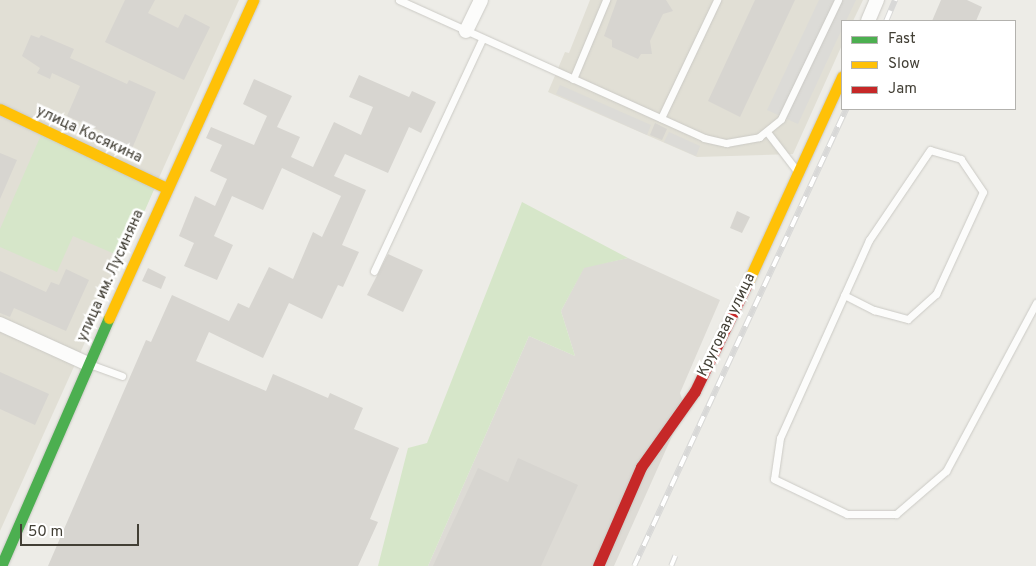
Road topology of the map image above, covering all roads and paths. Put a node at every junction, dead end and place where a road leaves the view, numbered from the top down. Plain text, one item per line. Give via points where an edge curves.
1 (253, 0) edge
2 (399, 0) edge
3 (482, 0) edge
4 (606, 0) edge
5 (717, 0) edge
6 (838, 0) edge
7 (877, 0) edge
8 (868, 20) edge
9 (466, 31) junction
10 (482, 39) junction
11 (573, 79) junction
12 (841, 79) edge
13 (0, 109) edge
14 (661, 118) junction
15 (767, 132) junction
16 (798, 173) junction
17 (166, 188) junction
18 (374, 271) dead end
19 (844, 295) junction
20 (1036, 303) edge
21 (0, 324) edge
22 (88, 364) junction
23 (122, 376) dead end
24 (2, 559) edge
25 (598, 566) edge

1 - 17 street, улица им. Лусиняна
2 - 9 lane
3 - 9 street
4 - 11 lane
5 - 14 lane
6 - 15 lane via 786,112
7 - 8 street
9 - 10 lane
10 - 11 lane
10 - 18 lane
11 - 14 lane
12 - 16 street, Круговая улица
13 - 17 street, улица Косякина
14 - 15 lane via 726,143 748,141
15 - 16 lane
16 - 25 street, Круговая улица via 699,382 641,467
17 - 22 street, улица им. Лусиняна
19 - 19 lane via 869,240 930,150 961,160 983,192 936,294 908,319 874,310
19 - 20 lane via 780,438 774,479 847,514 896,514 946,471
21 - 22 street
22 - 23 lane
22 - 24 street, улица им. Лусиняна

